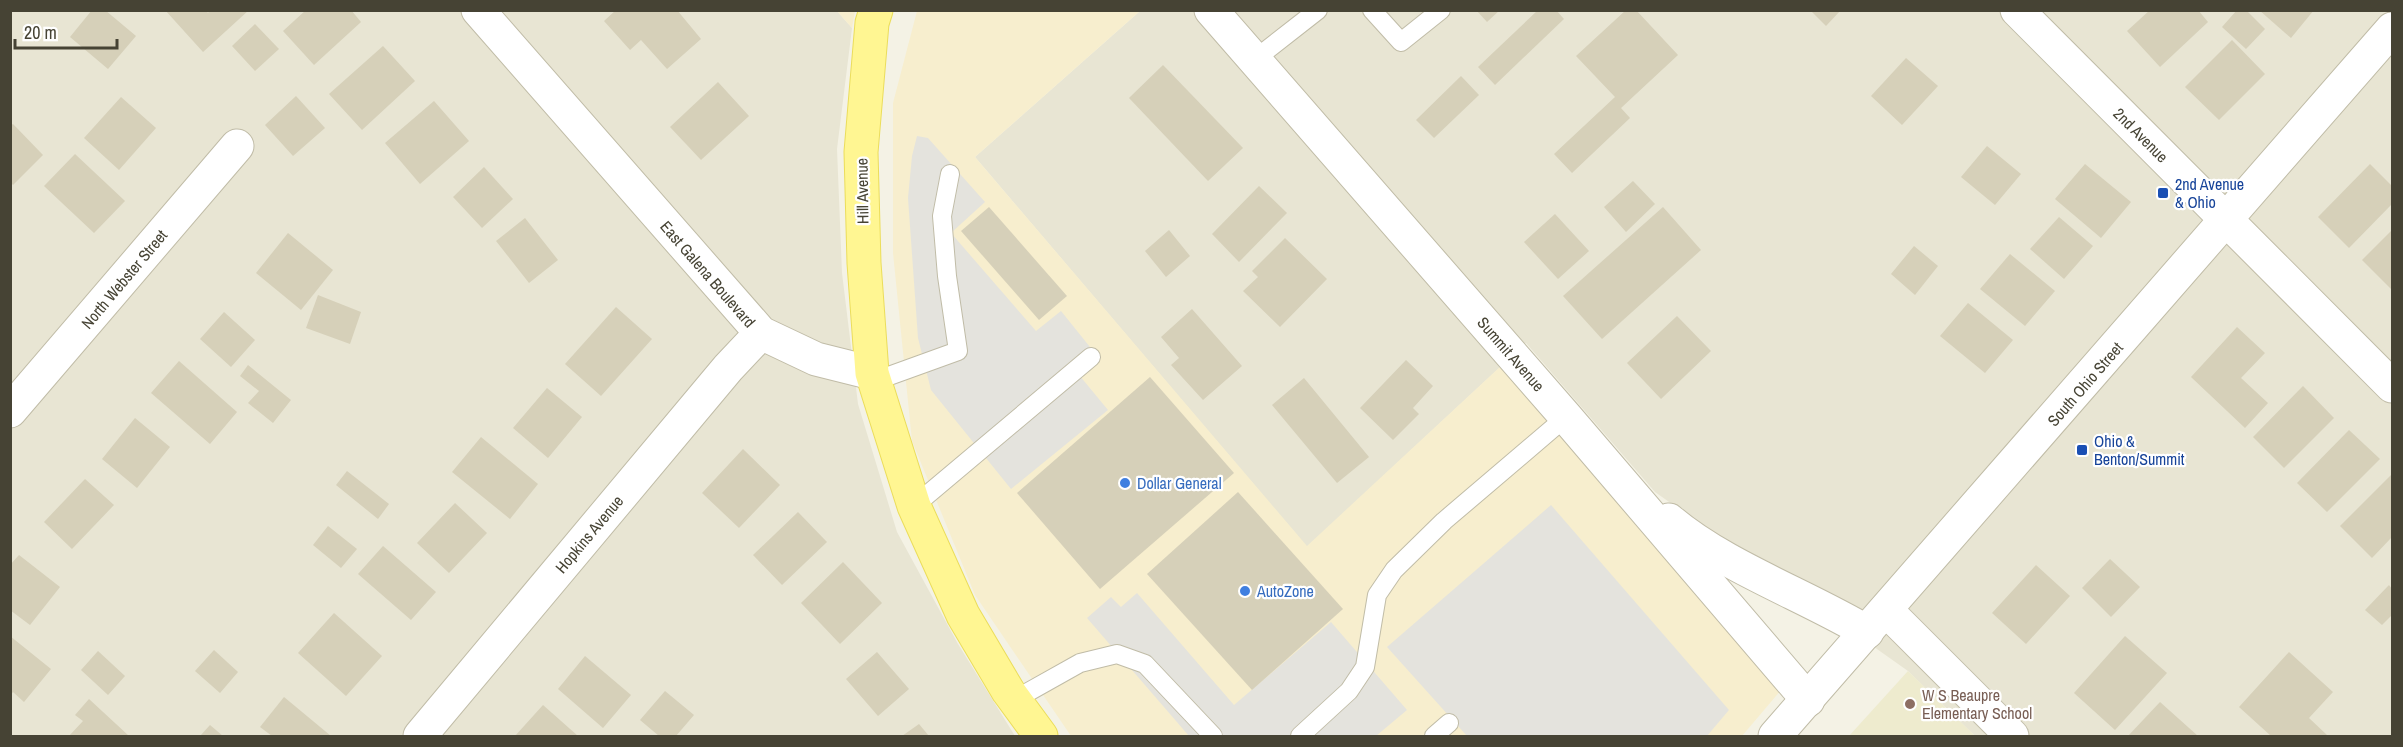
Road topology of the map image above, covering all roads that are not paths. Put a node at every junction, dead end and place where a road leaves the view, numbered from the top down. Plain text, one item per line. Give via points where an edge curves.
1 (478, 10) edge
2 (876, 10) edge
3 (1211, 10) edge
4 (1318, 10) edge
5 (1372, 10) edge
6 (1441, 10) edge
7 (2016, 10) edge
8 (2392, 29) edge
9 (1254, 60) junction
10 (237, 146) dead end
11 (950, 174) dead end
12 (2227, 221) junction
13 (761, 333) junction
14 (1091, 357) dead end
15 (873, 377) junction
16 (2392, 386) edge
17 (10, 411) edge
18 (1566, 417) junction
19 (1605, 463) junction
20 (914, 506) junction
21 (1877, 621) junction
22 (1014, 700) junction
23 (1808, 700) junction
24 (1449, 723) dead end
25 (420, 736) edge
26 (1041, 736) edge
27 (1213, 736) edge
28 (1300, 736) edge
29 (1434, 736) edge
30 (1776, 736) edge
31 (2012, 736) edge

1 - 13 street, East Galena Boulevard
2 - 15 main road, Hill Avenue via 861,152
3 - 9 street, Summit Avenue
4 - 9 lane
5 - 6 lane via 1401,42
7 - 12 street, 2nd Avenue
8 - 12 street, South Ohio Street
9 - 18 street, Summit Avenue
10 - 17 street, North Webster Street
11 - 15 lane via 942,216 958,351
12 - 16 street, 2nd Avenue
12 - 21 street, South Ohio Street
13 - 15 street, East Galena Boulevard via 816,359
13 - 25 street, Hopkins Avenue
14 - 20 lane
15 - 20 main road
18 - 19 street, Summit Avenue
18 - 28 lane via 1444,521 1394,570 1377,595 1365,667 1349,691
19 - 21 street via 1682,530 1719,554 1834,612
19 - 23 street, Summit Avenue
20 - 22 main road via 963,615
21 - 23 street, South Ohio Street
21 - 31 street
22 - 26 main road
22 - 27 lane via 1080,663 1117,654 1145,664
23 - 30 street, South Ohio Street
24 - 29 lane

